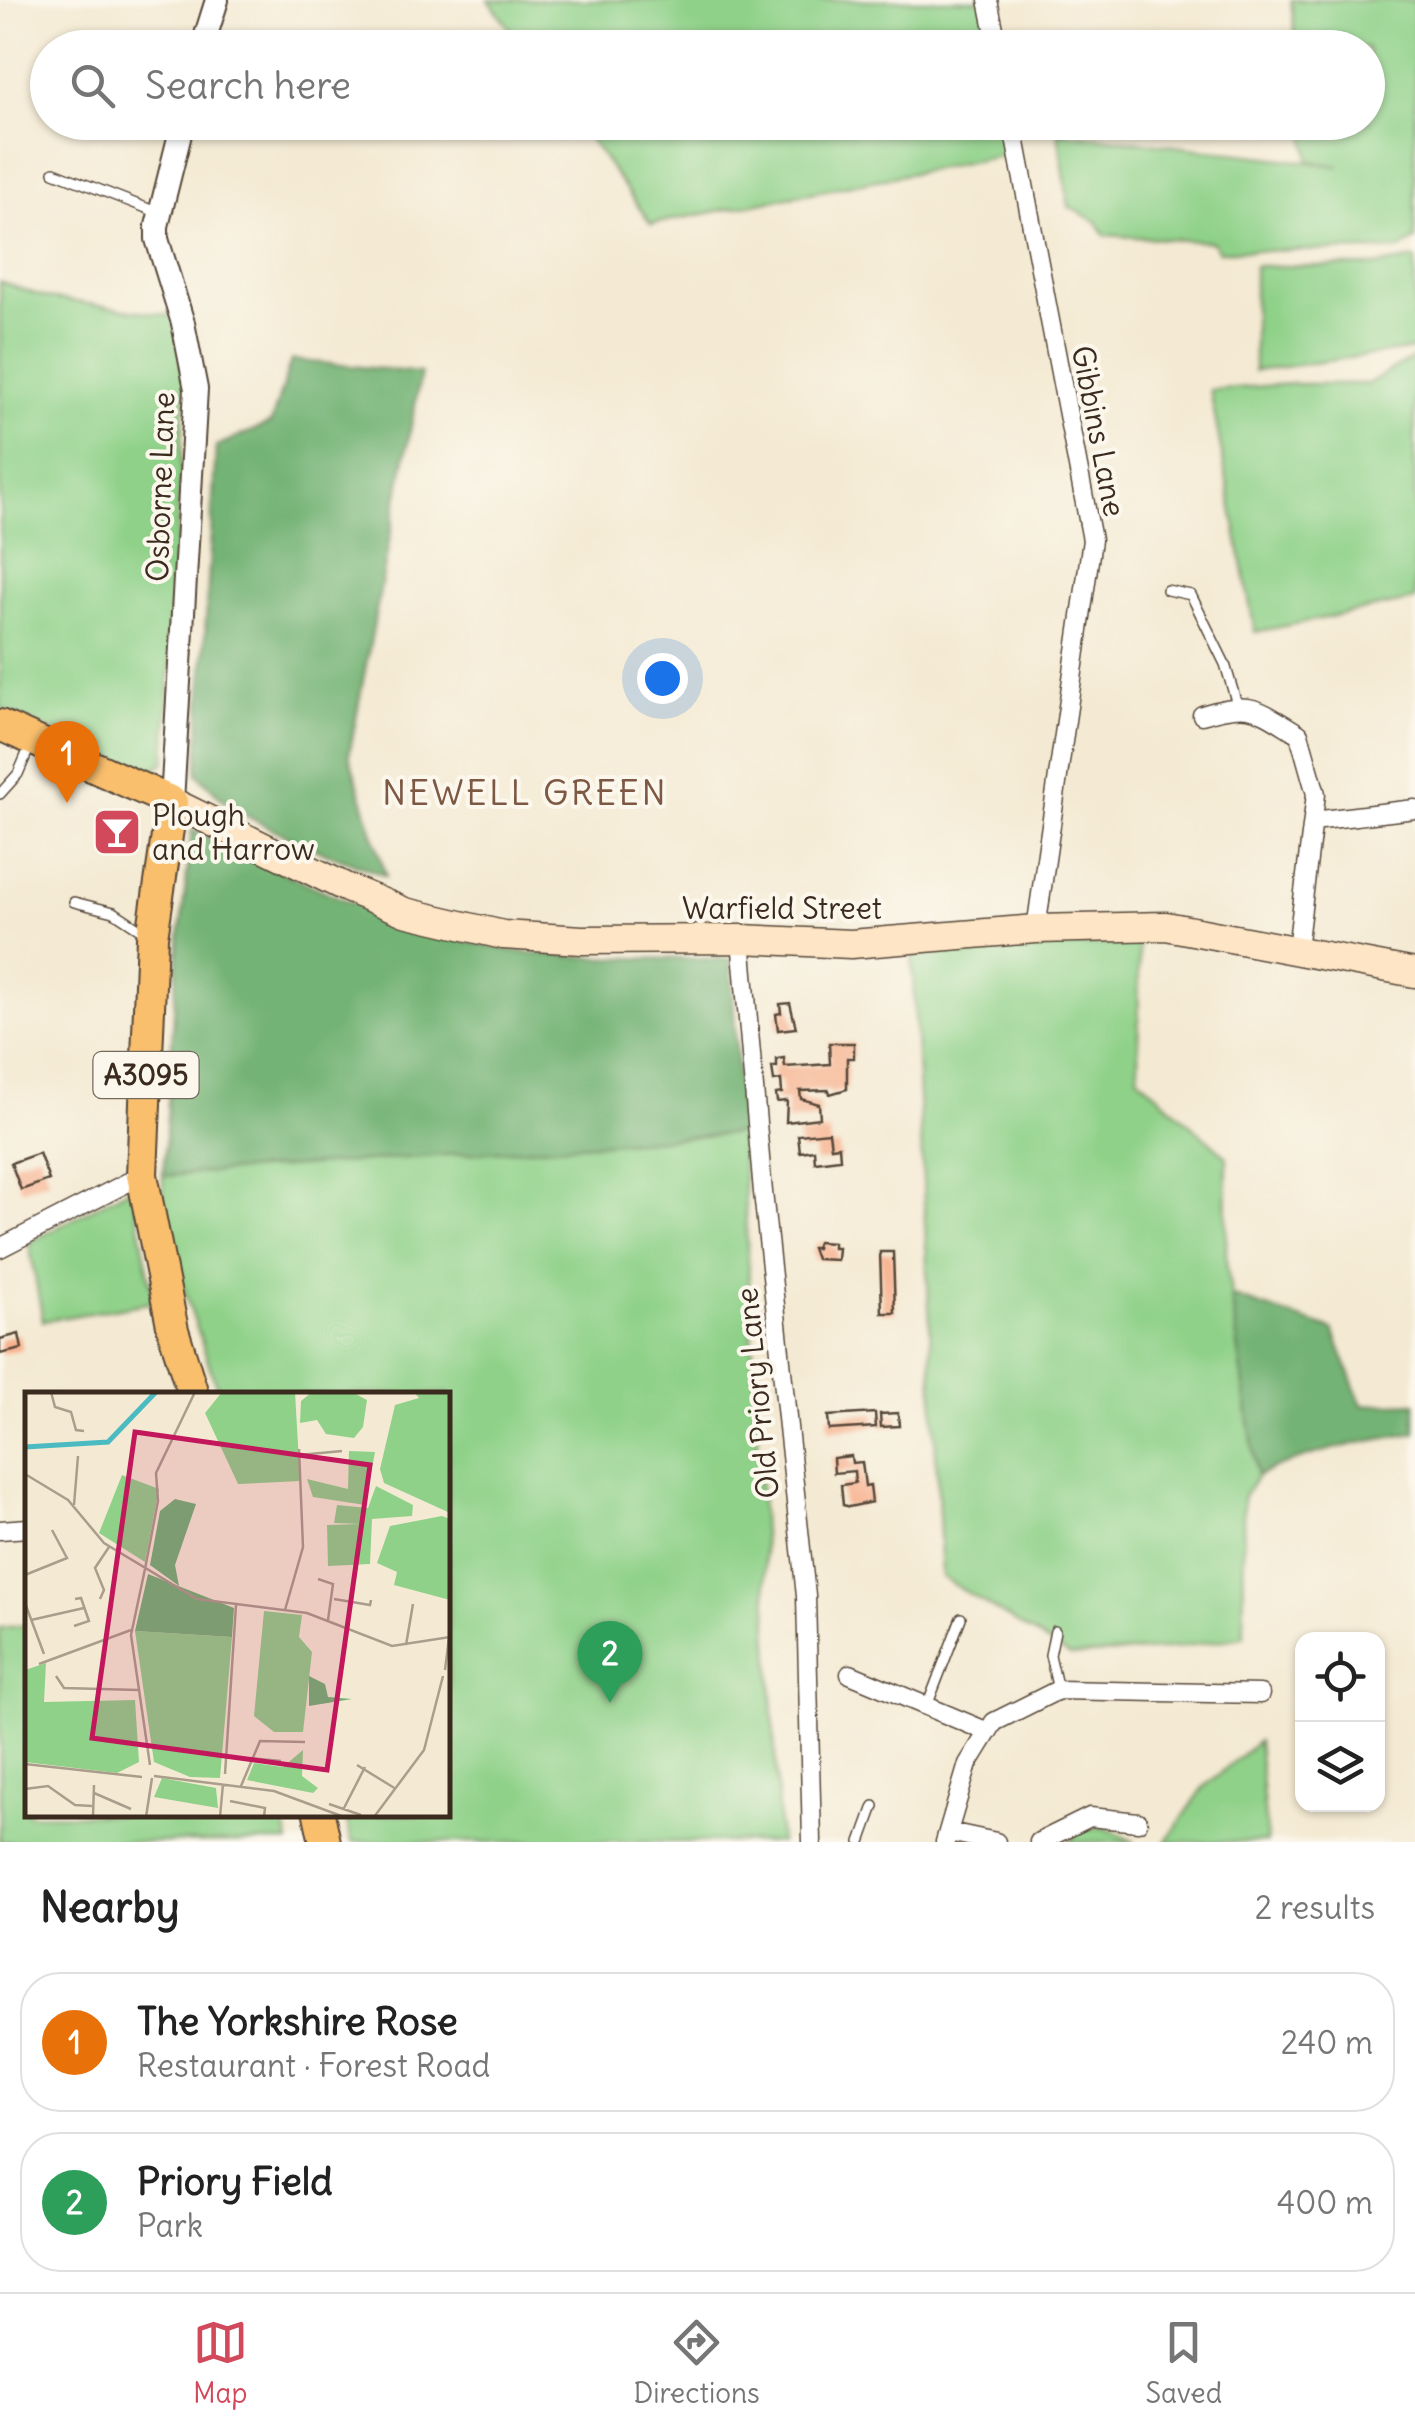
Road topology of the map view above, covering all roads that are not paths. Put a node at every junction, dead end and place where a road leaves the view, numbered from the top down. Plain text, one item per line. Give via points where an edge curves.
1 (217, 0) edge
2 (988, 0) edge
3 (208, 30) edge
4 (994, 30) edge
5 (178, 140) edge
6 (1015, 140) edge
7 (54, 172) dead end
8 (160, 214) junction
9 (1167, 590) dead end
10 (1237, 704) junction
11 (1202, 715) dead end
12 (0, 725) edge
13 (34, 739) junction
14 (0, 794) edge
15 (172, 802) junction
16 (1415, 809) edge
17 (1314, 822) junction
18 (74, 902) dead end
19 (1036, 929) junction
20 (152, 937) junction
21 (741, 939) junction
22 (1297, 949) junction
23 (1415, 973) edge
24 (142, 1176) junction
25 (0, 1248) edge
26 (192, 1392) edge
27 (25, 1528) edge
28 (0, 1530) edge
29 (961, 1618) dead end
30 (1054, 1631) dead end
31 (850, 1674) dead end
32 (1058, 1690) junction
33 (1260, 1694) dead end
34 (927, 1706) junction
35 (988, 1732) junction
36 (874, 1806) dead end
37 (320, 1817) edge
38 (1138, 1822) dead end
39 (947, 1837) edge
40 (325, 1842) edge
41 (812, 1842) edge
42 (861, 1842) edge
43 (996, 1842) edge
44 (1039, 1842) edge

1 - 3 street
2 - 4 street
5 - 8 street, Osborne Lane
6 - 19 street, Gibbins Lane via 1092,540
7 - 8 lane
8 - 15 street, Osborne Lane via 157,239 196,389
9 - 10 lane via 1191,596
10 - 11 street
10 - 17 street via 1298,734 1316,794
12 - 13 main road
13 - 14 lane
13 - 15 main road
15 - 20 main road, A3095
15 - 21 main road, Warfield Street via 347,888 454,924 582,940
16 - 17 street
17 - 22 street
18 - 20 lane via 114,912
19 - 21 main road, Warfield Street via 851,944
19 - 22 main road, Warfield Street via 1166,926
20 - 24 main road, A3095
21 - 41 street, Old Priory Lane via 806,1596
22 - 23 main road, Warfield Street
24 - 25 street
24 - 26 main road, A3095
27 - 28 street
29 - 34 lane
30 - 32 lane via 1050,1655
31 - 34 street
32 - 33 street
32 - 35 street via 994,1722
34 - 35 street
35 - 39 street via 968,1764
36 - 42 lane
37 - 40 main road
38 - 44 street via 1090,1816
39 - 43 street

